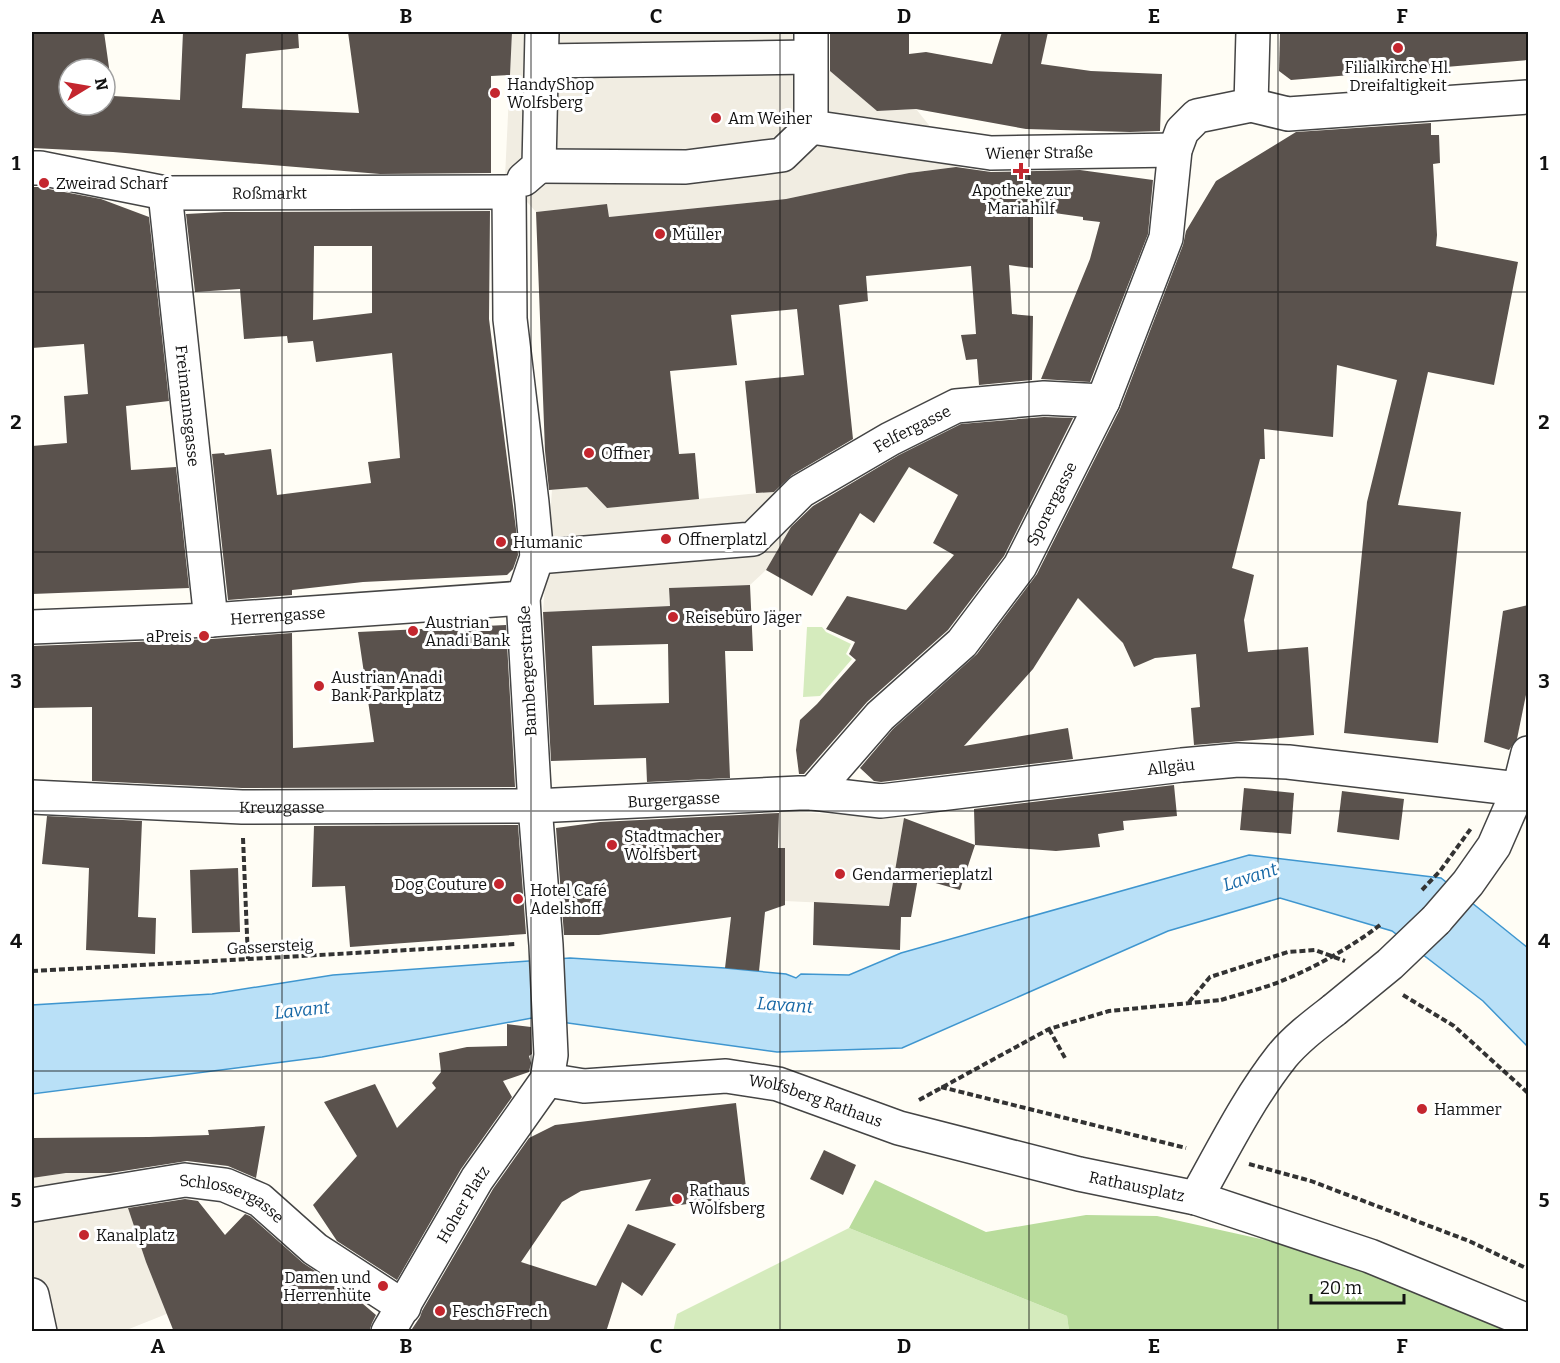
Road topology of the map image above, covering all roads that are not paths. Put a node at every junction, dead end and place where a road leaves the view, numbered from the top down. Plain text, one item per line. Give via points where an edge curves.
1 (1253, 32) edge
2 (810, 44) edge
3 (542, 46) edge
4 (1528, 97) edge
5 (1251, 105) junction
6 (811, 127) junction
7 (1175, 150) junction
8 (539, 166) junction
9 (32, 168) edge
10 (509, 192) junction
11 (165, 193) junction
12 (1103, 401) junction
13 (537, 557) junction
14 (523, 598) junction
15 (211, 621) junction
16 (32, 627) edge
17 (1528, 753) edge
18 (1524, 789) edge
19 (813, 793) junction
20 (32, 797) edge
21 (535, 806) junction
22 (547, 1080) junction
23 (1079, 1174) joint
24 (1196, 1198) junction
25 (32, 1205) edge
26 (32, 1295) edge
27 (396, 1319) edge
28 (1528, 1321) edge
29 (40, 1332) edge

1 - 5 street
2 - 3 street
2 - 6 street
3 - 8 street
4 - 5 street via 1288,114
5 - 7 street via 1197,116 1182,131
6 - 7 street, Wiener Straße via 991,153
6 - 8 street via 782,155 686,167
7 - 12 street, Sporergasse via 1166,238
8 - 10 street
9 - 11 street, Roßmarkt
10 - 11 street, Roßmarkt
10 - 13 street, Bambergerstraße via 510,319
11 - 15 street, Freimannsgasse
12 - 13 street, Felfergasse via 1044,398 956,406 801,491 753,539
12 - 19 street, Sporergasse via 1020,566 962,643 880,716
13 - 14 street, Bambergerstraße
14 - 15 street, Herrengasse
14 - 21 street, Bambergerstraße
15 - 16 street, Herrengasse
17 - 18 street
18 - 19 street, Allgäu via 1288,762 1238,760 881,801
18 - 24 street, bridge via 1483,837 1468,883 1436,920 1283,1055 1252,1100
19 - 21 street, Burgergasse
20 - 21 street, Kreuzgasse via 242,807
21 - 22 street, Bambergerstraße via 550,1024
22 - 23 street, Wolfsberg Rathaus via 584,1086 726,1076 778,1084 898,1128
22 - 27 street, Hoher Platz via 477,1179
23 - 24 street, Rathausplatz
24 - 28 street, Rathausplatz via 1370,1256
25 - 27 street, Schlossergasse via 185,1180 225,1185 260,1200
26 - 29 street

